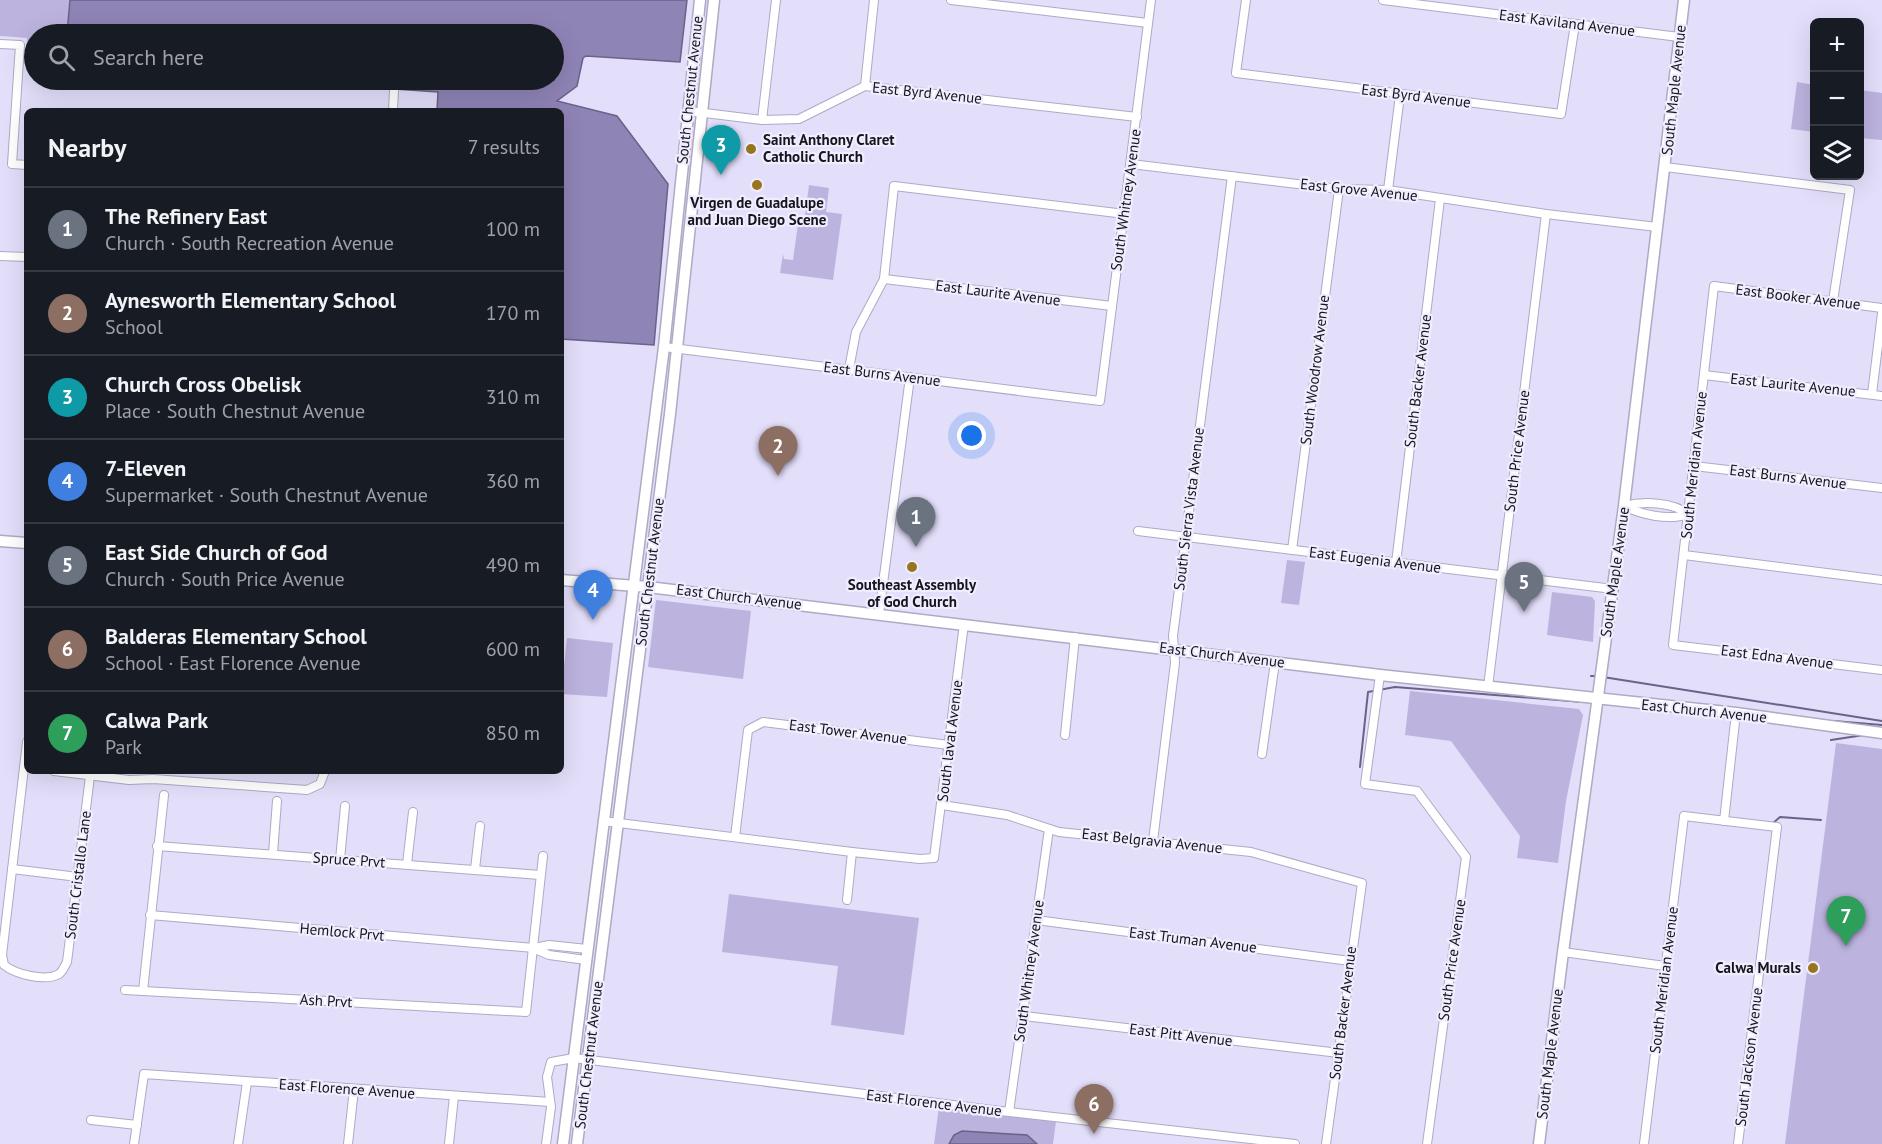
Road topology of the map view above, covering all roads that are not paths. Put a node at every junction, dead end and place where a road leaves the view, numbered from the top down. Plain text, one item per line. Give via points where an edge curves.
1 (700, 0) edge
2 (714, 0) edge
3 (776, 0) edge
4 (874, 0) edge
5 (951, 0) edge
6 (1151, 0) edge
7 (1246, 0) edge
8 (1383, 0) edge
9 (1684, 0) edge
10 (1406, 2) edge
11 (1148, 23) junction
12 (1575, 24) junction
13 (1679, 37) junction
14 (0, 44) edge
15 (865, 86) junction
16 (394, 90) dead end
17 (1400, 95) junction
18 (393, 108) edge
19 (688, 111) junction
20 (703, 112) junction
21 (1137, 117) junction
22 (762, 120) junction
23 (1131, 164) junction
24 (24, 165) edge
25 (1665, 167) junction
26 (1232, 176) junction
27 (1339, 189) junction
28 (1388, 190) junction
29 (1440, 199) junction
30 (1125, 214) junction
31 (1546, 214) junction
32 (1657, 227) junction
33 (0, 256) edge
34 (24, 257) edge
35 (884, 279) junction
36 (1714, 286) joint
37 (1833, 301) junction
38 (1112, 306) junction
39 (1882, 308) edge
40 (1882, 313) edge
41 (664, 347) junction
42 (678, 348) junction
43 (849, 369) junction
44 (1704, 375) junction
45 (910, 377) junction
46 (1872, 394) junction
47 (1882, 396) edge
48 (1100, 401) joint
49 (1694, 466) junction
50 (1882, 488) edge
51 (1624, 506) junction
52 (1688, 514) junction
53 (1138, 531) dead end
54 (1186, 537) junction
55 (0, 541) edge
56 (24, 543) edge
57 (1292, 550) junction
58 (1684, 555) junction
59 (1396, 563) junction
60 (1502, 576) junction
61 (564, 580) edge
62 (1882, 580) edge
63 (634, 586) junction
64 (648, 586) junction
65 (1613, 589) junction
66 (879, 614) junction
67 (964, 624) junction
68 (1075, 637) junction
69 (1672, 645) joint
70 (1174, 650) junction
71 (1275, 662) junction
72 (1882, 670) edge
73 (1380, 675) junction
74 (1488, 687) junction
75 (1599, 700) junction
76 (1736, 713) junction
77 (1882, 733) edge
78 (1065, 735) dead end
79 (949, 745) junction
80 (1262, 754) dead end
81 (25, 774) edge
82 (76, 774) edge
83 (324, 774) edge
84 (153, 775) edge
85 (90, 776) junction
86 (164, 795) dead end
87 (277, 801) dead end
88 (942, 805) junction
89 (345, 806) dead end
90 (413, 812) dead end
91 (603, 821) junction
92 (1724, 821) junction
93 (618, 823) junction
94 (480, 826) dead end
95 (1048, 829) junction
96 (735, 837) junction
97 (1153, 841) junction
98 (157, 846) junction
99 (852, 852) junction
100 (273, 854) junction
101 (543, 856) dead end
102 (340, 860) junction
103 (407, 864) junction
104 (12, 869) junction
105 (475, 869) junction
106 (540, 875) junction
107 (78, 877) junction
108 (1362, 883) joint
109 (847, 900) dead end
110 (150, 915) junction
111 (1036, 920) junction
112 (534, 948) junction
113 (1563, 952) junction
114 (587, 954) junction
115 (1350, 961) junction
116 (1665, 966) junction
117 (125, 990) dead end
118 (143, 991) junction
119 (1024, 1016) junction
120 (1339, 1053) junction
121 (574, 1058) junction
122 (588, 1060) junction
123 (247, 1082) junction
124 (354, 1089) junction
125 (454, 1096) junction
126 (550, 1102) junction
127 (1009, 1112) junction
128 (91, 1120) dead end
129 (137, 1125) junction
130 (134, 1144) edge
131 (238, 1144) edge
132 (348, 1144) edge
133 (449, 1144) edge
134 (546, 1144) edge
135 (563, 1144) edge
136 (577, 1144) edge
137 (1295, 1144) edge
138 (1326, 1144) edge
139 (1427, 1144) edge
140 (1539, 1144) edge
141 (1644, 1144) edge
142 (1738, 1144) edge

1 - 19 main road, South Chestnut Avenue
2 - 20 main road, South Chestnut Avenue
3 - 22 street
4 - 15 street
5 - 11 street
6 - 11 street, South Whitney Avenue
7 - 17 street, East Byrd Avenue via 1236,74
8 - 10 street, East Kaviland Avenue
9 - 13 main road, South Maple Avenue
10 - 12 street, East Kaviland Avenue
11 - 21 street, South Whitney Avenue
12 - 13 street, East Kaviland Avenue
12 - 17 street, East Byrd Avenue via 1561,114
13 - 25 main road, South Maple Avenue
14 - 24 street via 20,45 12,164
15 - 21 street, East Byrd Avenue
15 - 22 street, East Byrd Avenue via 799,119
16 - 18 street
17 - 28 street
19 - 20 street, East Byrd Avenue
19 - 41 main road, South Chestnut Avenue
20 - 22 street, East Byrd Avenue
20 - 42 main road, South Chestnut Avenue
21 - 23 street, South Whitney Avenue
23 - 26 street, East Grove Avenue
23 - 30 street, South Whitney Avenue
25 - 32 main road, South Maple Avenue
25 - 37 street via 1850,190
26 - 27 street, East Grove Avenue
26 - 54 street, South Sierra Vista Avenue
27 - 28 street, East Grove Avenue
27 - 57 street, South Woodrow Avenue
28 - 29 street, East Grove Avenue
29 - 31 street, East Grove Avenue
29 - 59 street, South Backer Avenue
30 - 35 street via 894,186
30 - 38 street, South Whitney Avenue
31 - 32 street, East Grove Avenue
31 - 60 street, South Price Avenue
32 - 51 main road, South Maple Avenue
33 - 34 street
35 - 38 street, East Laurite Avenue
35 - 43 street via 856,332
36 - 37 street, East Booker Avenue
36 - 44 street, South Meridian Avenue
37 - 39 street, East Booker Avenue
38 - 48 street, South Whitney Avenue
40 - 46 street
41 - 42 street, East Burns Avenue
41 - 63 main road, South Chestnut Avenue
42 - 43 street, East Burns Avenue
42 - 64 main road, South Chestnut Avenue
43 - 45 street, East Burns Avenue
44 - 46 street, East Laurite Avenue
44 - 49 street, South Meridian Avenue
45 - 48 street, East Burns Avenue
45 - 66 street
46 - 47 street, East Laurite Avenue
49 - 50 street, East Burns Avenue
49 - 52 street, South Meridian Avenue
51 - 52 street via 1637,502 1680,508
51 - 65 main road, South Maple Avenue
52 - 58 street, South Meridian Avenue
53 - 54 street, East Eugenia Avenue
54 - 57 street, East Eugenia Avenue
54 - 70 street, South Sierra Vista Avenue
55 - 56 main road
57 - 59 street, East Eugenia Avenue
58 - 62 street
58 - 69 street, South Meridian Avenue
59 - 60 street, East Eugenia Avenue
60 - 65 street, East Eugenia Avenue
60 - 74 street, South Price Avenue
61 - 63 main road, East Church Avenue
63 - 64 main road, East Church Avenue
63 - 91 main road, South Chestnut Avenue
64 - 66 main road, East Church Avenue
64 - 93 main road, South Chestnut Avenue
65 - 75 main road, South Maple Avenue
66 - 67 main road, East Church Avenue
67 - 68 main road, East Church Avenue
67 - 79 street, South laval Avenue
68 - 70 main road, East Church Avenue
68 - 78 street
69 - 72 street, East Edna Avenue
70 - 71 main road, East Church Avenue
70 - 97 street, South Sierra Vista Avenue
71 - 73 main road, East Church Avenue
71 - 80 street
73 - 74 main road, East Church Avenue
73 - 139 street, South Price Avenue via 1365,784 1417,791 1466,857
74 - 75 main road, East Church Avenue
75 - 76 main road, East Church Avenue
75 - 113 main road, South Maple Avenue
76 - 77 main road, East Church Avenue
76 - 92 street
79 - 88 street, South laval Avenue
79 - 96 street, East Tower Avenue via 763,722 748,730
81 - 104 street
82 - 85 street
83 - 84 street via 320,784 307,790
84 - 85 street via 129,780
85 - 107 street, South Cristallo Lane
86 - 98 street
87 - 100 street
88 - 95 street, East Belgravia Avenue via 1007,815
88 - 99 street, South laval Avenue via 934,858
89 - 102 street
90 - 103 street
91 - 93 street
91 - 114 main road, South Chestnut Avenue
92 - 116 street, South Meridian Avenue via 1684,816
92 - 142 street, South Jackson Avenue via 1777,827
93 - 96 street
93 - 122 main road, South Chestnut Avenue
94 - 105 street
95 - 97 street, East Belgravia Avenue
95 - 111 street, South Whitney Avenue
96 - 99 street
97 - 108 street, East Belgravia Avenue via 1251,852
98 - 100 street, Spruce Prvt
98 - 110 street
99 - 109 street
100 - 102 street, Spruce Prvt
101 - 106 street
102 - 103 street, Spruce Prvt
103 - 105 street, Spruce Prvt
104 - 107 street
104 - 107 street, South Cristallo Lane via 4,965 13,972 51,977 61,973 67,962
105 - 106 street, Spruce Prvt
106 - 112 street
108 - 115 street, South Backer Avenue
110 - 112 street, Hemlock Prvt
110 - 118 street
111 - 115 street, East Truman Avenue
111 - 119 street, South Whitney Avenue
112 - 114 street, Hemlock Prvt via 549,945
112 - 118 street, Ash Prvt via 526,1012
113 - 116 street
113 - 140 main road, South Maple Avenue
114 - 121 main road, South Chestnut Avenue
115 - 120 street, South Backer Avenue
116 - 141 street, South Meridian Avenue
117 - 118 street, Ash Prvt
119 - 120 street, East Pitt Avenue
119 - 127 street, South Whitney Avenue
120 - 138 street, South Backer Avenue
121 - 122 street, East Florence Avenue
121 - 126 street via 551,1062 547,1077
121 - 135 main road, South Chestnut Avenue
122 - 127 street, East Florence Avenue
122 - 136 main road, South Chestnut Avenue
123 - 124 street, East Florence Avenue
123 - 129 street, East Florence Avenue via 144,1074
123 - 131 street
124 - 125 street, East Florence Avenue
124 - 132 street
125 - 126 street, East Florence Avenue
125 - 133 street
126 - 134 street
127 - 137 street, East Florence Avenue
128 - 129 street
129 - 130 street

